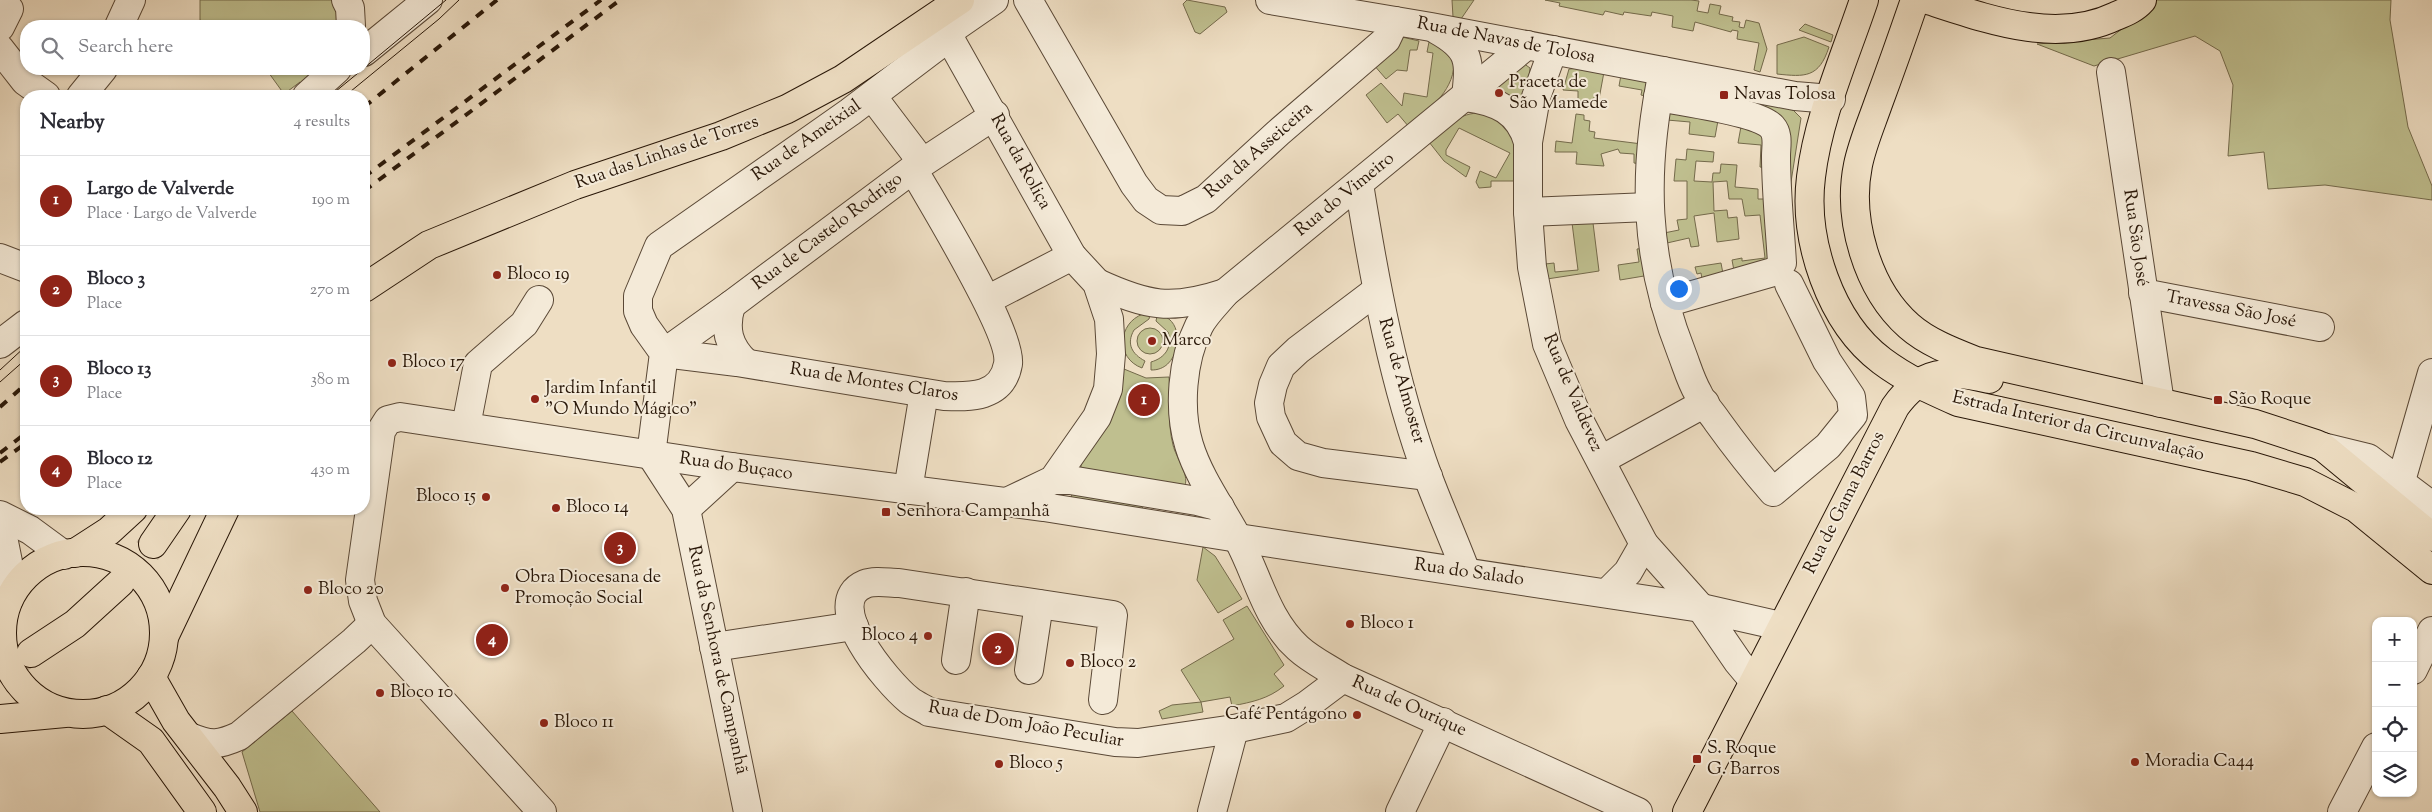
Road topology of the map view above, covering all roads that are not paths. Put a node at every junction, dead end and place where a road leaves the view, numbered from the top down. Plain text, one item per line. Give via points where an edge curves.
1 (131, 0) edge
2 (346, 0) edge
3 (428, 0) edge
4 (960, 0) edge
5 (994, 0) edge
6 (1028, 0) edge
7 (1270, 0) edge
8 (1864, 0) edge
9 (1915, 0) edge
10 (1928, 0) edge
11 (1984, 0) edge
12 (2106, 0) edge
13 (2142, 0) edge
14 (0, 2) edge
15 (1313, 4) edge
16 (2032, 19) junction
17 (122, 20) edge
18 (351, 20) edge
19 (1395, 21) junction
20 (0, 27) edge
21 (1431, 27) junction
22 (949, 37) junction
23 (1527, 45) junction
24 (370, 47) edge
25 (0, 49) edge
26 (1553, 50) junction
27 (2111, 72) dead end
28 (20, 74) edge
29 (21, 75) edge
30 (98, 75) edge
31 (330, 75) edge
32 (1661, 84) junction
33 (38, 90) edge
34 (86, 90) edge
35 (314, 90) edge
36 (872, 96) junction
37 (1466, 97) junction
38 (1831, 98) junction
39 (995, 115) junction
40 (1528, 142) junction
41 (917, 166) junction
42 (1359, 184) junction
43 (1649, 207) junction
44 (1528, 212) junction
45 (1072, 256) junction
46 (1780, 275) junction
47 (1096, 283) junction
48 (370, 284) edge
49 (1376, 291) junction
50 (1225, 293) junction
51 (2143, 293) junction
52 (539, 300) dead end
53 (987, 300) junction
54 (731, 305) junction
55 (1666, 307) junction
56 (2320, 327) dead end
57 (20, 329) edge
58 (0, 344) edge
59 (664, 353) junction
60 (746, 363) junction
61 (2432, 374) edge
62 (1915, 383) junction
63 (924, 392) junction
64 (2108, 392) junction
65 (1705, 403) junction
66 (2160, 403) junction
67 (466, 426) junction
68 (2323, 447) junction
69 (651, 455) junction
70 (1601, 460) junction
71 (732, 467) junction
72 (1428, 476) junction
73 (1053, 480) junction
74 (2401, 481) junction
75 (908, 490) junction
76 (1007, 502) junction
77 (2432, 506) edge
78 (1220, 507) junction
79 (370, 509) edge
80 (686, 509) junction
81 (126, 515) edge
82 (173, 515) edge
83 (222, 515) edge
84 (369, 515) edge
85 (5, 523) edge
86 (2432, 537) edge
87 (1238, 538) junction
88 (153, 544) tunnel mouth
89 (1644, 544) junction
90 (70, 554) junction
91 (2432, 570) edge
92 (1466, 572) junction
93 (120, 583) tunnel mouth
94 (966, 592) junction
95 (1607, 592) junction
96 (1039, 604) junction
97 (1701, 608) junction
98 (4, 611) edge
99 (372, 624) junction
100 (854, 626) junction
101 (1781, 626) junction
102 (2432, 630) edge
103 (164, 637) junction
104 (714, 647) junction
105 (31, 652) tunnel mouth
106 (956, 660) dead end
107 (2417, 662) edge
108 (1029, 670) dead end
109 (151, 677) junction
110 (1343, 678) junction
111 (1753, 680) junction
112 (1103, 700) dead end
113 (107, 710) junction
114 (66, 712) junction
115 (0, 719) edge
116 (1443, 722) junction
117 (1234, 729) junction
118 (239, 736) junction
119 (190, 737) junction
120 (2373, 752) edge
121 (227, 787) junction
122 (1685, 810) edge
123 (202, 812) edge
124 (243, 812) edge
125 (542, 812) edge
126 (748, 812) edge
127 (1212, 812) edge
128 (1400, 812) edge
129 (1638, 812) edge
130 (2342, 812) edge

1 - 17 street
2 - 18 street
3 - 24 street
4 - 48 main road, Rua das Linhas de Torres via 843,79 787,109 721,136 575,185 429,245
5 - 22 street, Rua de Ameixial via 955,27
6 - 19 street, Rua da Asseiceira via 1134,184 1146,200 1161,210 1182,211 1206,199 1386,40
7 - 15 street, Rua de Navas de Tolosa
8 - 38 main road, Estrada Interior da Circunvalação
9 - 64 main road via 1858,166 1856,200 1861,244 1869,269 1895,311 1910,327 1944,348 1976,361
10 - 16 main road via 1994,22
11 - 16 main road
12 - 16 main road via 2092,7 2054,12
13 - 16 main road via 2136,7 2099,25 2053,29
14 - 20 street via 9,10
15 - 19 street, Rua de Navas de Tolosa
19 - 21 street, Rua de Navas de Tolosa
21 - 23 street, Rua de Navas de Tolosa
21 - 37 street via 1459,44 1465,52 1468,65
22 - 36 street, Rua de Ameixial
22 - 39 street, Rua da Roliça
23 - 26 street, Rua de Navas de Tolosa
23 - 37 street
25 - 28 street
26 - 32 street, Rua de Navas de Tolosa
26 - 40 street via 1536,97
27 - 51 street, Rua São José
29 - 33 street
30 - 34 street
31 - 35 street
32 - 38 street, Rua de Navas de Tolosa
32 - 43 street via 1649,177
32 - 46 street via 1771,126 1777,136
36 - 41 street, Rua de Montes Claros
36 - 59 street, Rua de Ameixial via 659,246 638,296 638,311
37 - 40 street via 1489,102 1516,117 1524,127
37 - 42 street, Rua do Vimeiro
38 - 62 main road, Estrada Interior da Circunvalação via 1811,178 1809,213 1816,252 1833,299 1854,332 1880,360
39 - 41 street, Rua de Castelo Rodrigo
39 - 45 street, Rua da Roliça
40 - 44 street, Rua de Valdevez
41 - 53 street, Rua de Montes Claros
41 - 54 street, Rua de Castelo Rodrigo
42 - 49 street, Rua de Almoster
42 - 50 street, Rua do Vimeiro
43 - 44 street
43 - 55 street via 1655,262
44 - 70 street, Rua de Valdevez via 1532,267 1547,344 1579,420
45 - 47 street, Rua da Roliça
45 - 53 street
46 - 55 street
46 - 65 street via 1827,361 1851,397 1853,415 1828,446 1773,492 1748,464
47 - 50 street via 1132,299 1178,306
47 - 73 street via 1109,319 1108,389 1097,417
49 - 72 street, Rua de Almoster via 1404,400
49 - 72 street via 1281,366 1269,403 1271,417 1283,443 1298,456 1323,463
50 - 78 street, Rua de Ourique via 1199,325 1184,382 1189,445
51 - 56 street, Travessa São José
51 - 66 street, Rua São José
52 - 67 street via 524,324 478,364
53 - 63 street, Rua de Montes Claros via 1005,340 1008,362 1001,380 989,392 972,397
54 - 59 street, Rua de Castelo Rodrigo
54 - 60 street via 726,322 730,343
55 - 65 street via 1698,394
57 - 58 street
59 - 60 street, Rua de Montes Claros
59 - 69 street
60 - 63 street, Rua de Montes Claros
61 - 74 street
62 - 64 main road via 1948,372 2080,402 2095,400
62 - 91 main road, Estrada Interior da Circunvalação via 1958,402 2241,464 2305,482 2356,508
62 - 101 main road, Rua de Gama Barros via 1895,407
63 - 75 street
64 - 66 main road
65 - 70 street
66 - 68 main road via 2254,424
67 - 69 street, Rua do Buçaco
67 - 79 street, Rua do Buçaco via 400,416 388,420 381,431
68 - 74 street via 2368,458
68 - 86 main road
69 - 71 street, Rua do Buçaco
69 - 80 street, Rua da Senhora de Campanhã
70 - 89 street, Rua de Valdevez
71 - 75 street, Rua do Buçaco
71 - 80 street
72 - 92 street, Rua de Almoster
73 - 76 street
73 - 78 street via 1070,480
74 - 77 street
75 - 76 street, Rua do Buçaco
76 - 87 street, Rua do Salado
78 - 87 street, Rua de Ourique
80 - 104 street, Rua da Senhora de Campanhã
81 - 90 main road via 109,531
82 - 88 main road
83 - 103 main road
84 - 99 street, Rua do Buçaco via 360,580 362,601
85 - 90 street
85 - 98 street via 8,562
87 - 92 street, Rua do Salado
87 - 110 street, Rua de Ourique via 1264,599 1281,629 1299,649
89 - 95 street via 1628,572
89 - 97 street, Rua de Valdevez
90 - 98 main road via 42,563 28,574 17,586
90 - 103 main road via 98,554 120,561 144,580 160,607
92 - 95 street, Rua do Salado
93 - 105 main road via 75,624
94 - 96 street, Rua de Dom João Peculiar
94 - 100 street, Rua de Dom João Peculiar via 899,583 865,584 852,593 848,609
94 - 106 street
95 - 97 street, Rua do Salado
96 - 108 street
96 - 112 street, Rua de Dom João Peculiar via 1113,615
97 - 101 street, Rua do Salado
97 - 111 street
98 - 114 main road via 3,646 14,676 36,700
99 - 118 street
99 - 125 street
100 - 104 street
100 - 117 street, Rua de Dom João Peculiar via 862,644 884,672 909,700 929,712 1115,742 1138,743
101 - 111 main road, Rua de Gama Barros
102 - 107 street
103 - 109 main road
104 - 126 street, Rua da Senhora de Campanhã
109 - 113 main road via 139,692
109 - 119 main road via 172,715
110 - 116 street, Rua de Ourique
110 - 117 street, Rua de Dom João Peculiar via 1286,718
111 - 122 main road, Rua de Gama Barros
113 - 114 main road via 80,714
113 - 123 main road via 151,741
114 - 115 main road
116 - 128 street
116 - 129 street, Rua de Ourique
117 - 127 street
118 - 119 street via 221,744 204,743
118 - 121 street via 227,766
119 - 121 main road
120 - 130 street
121 - 124 main road

